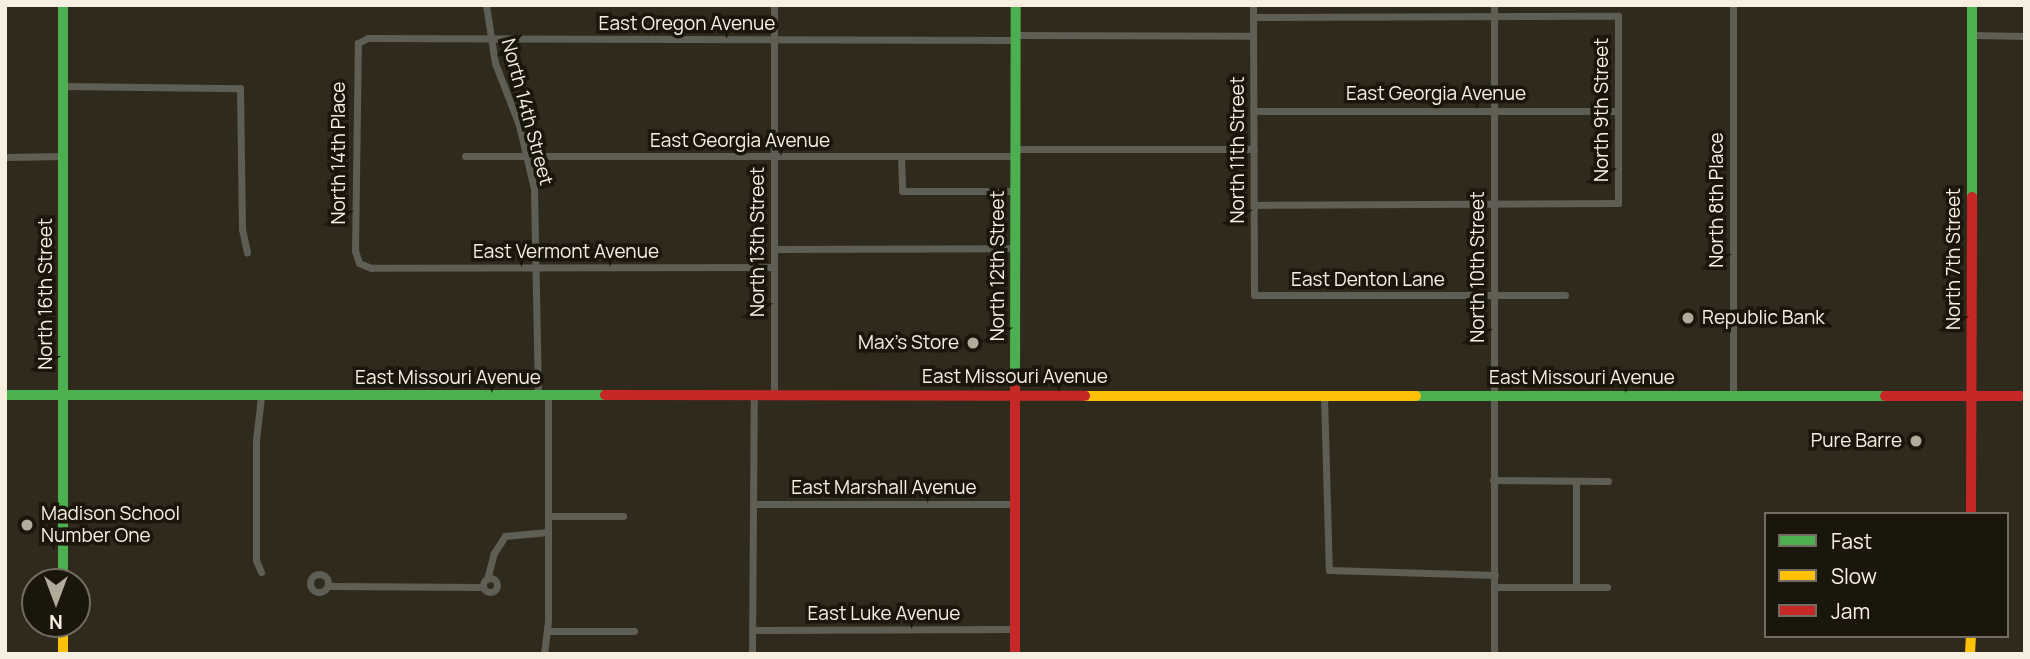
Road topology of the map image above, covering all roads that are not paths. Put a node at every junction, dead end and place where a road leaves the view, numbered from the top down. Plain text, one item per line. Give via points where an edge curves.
1 (63, 5) edge
2 (486, 5) edge
3 (774, 5) edge
4 (1016, 5) edge
5 (1253, 5) edge
6 (1494, 5) edge
7 (1733, 5) edge
8 (1972, 5) edge
9 (1253, 16) junction
10 (1494, 17) junction
11 (1972, 35) junction
12 (1253, 36) junction
13 (2025, 36) edge
14 (1016, 37) junction
15 (490, 38) junction
16 (774, 40) junction
17 (358, 43) joint
18 (64, 86) junction
19 (1494, 109) junction
20 (1253, 111) junction
21 (1618, 111) junction
22 (1254, 149) junction
23 (1016, 152) junction
24 (64, 156) junction
25 (465, 156) dead end
26 (526, 156) junction
27 (5, 157) edge
28 (774, 157) junction
29 (901, 157) junction
30 (1015, 191) junction
31 (1494, 203) junction
32 (1254, 205) junction
33 (1015, 248) junction
34 (774, 249) junction
35 (247, 252) dead end
36 (359, 263) joint
37 (538, 267) junction
38 (774, 267) junction
39 (1254, 295) joint
40 (1565, 295) dead end
41 (1494, 296) junction
42 (64, 394) junction
43 (5, 395) edge
44 (543, 395) junction
45 (754, 395) junction
46 (774, 395) junction
47 (1015, 395) junction
48 (1494, 395) junction
49 (1733, 395) junction
50 (1324, 396) junction
51 (1971, 396) junction
52 (2025, 396) edge
53 (261, 397) junction
54 (1493, 480) junction
55 (1576, 481) junction
56 (1608, 481) dead end
57 (753, 504) junction
58 (1015, 504) junction
59 (1971, 512) edge
60 (548, 516) junction
61 (623, 516) dead end
62 (548, 532) junction
63 (63, 568) edge
64 (261, 572) dead end
65 (1495, 575) junction
66 (328, 586) dead end
67 (1494, 587) junction
68 (1576, 587) junction
69 (1607, 587) dead end
70 (1015, 629) junction
71 (752, 630) junction
72 (547, 631) junction
73 (634, 631) dead end
74 (544, 654) edge
75 (752, 654) edge
76 (1015, 654) edge
77 (1494, 654) edge

1 - 18 main road, North 16th Street
2 - 15 street, North 14th Street
3 - 16 street, North 13th Street
4 - 14 main road, North 12th Street
5 - 9 street, North 11th Street
6 - 10 street, North 10th Street
7 - 49 street, North 8th Place
8 - 11 main road, North 7th Street
9 - 10 street
9 - 12 street, North 11th Street
10 - 19 street, North 10th Street
10 - 21 street, North 9th Street via 1618,16
11 - 13 street
11 - 51 main road, North 7th Street
12 - 14 street, East Oregon Avenue
12 - 20 street, North 11th Street
14 - 16 street, East Oregon Avenue
14 - 23 main road, North 12th Street
15 - 16 street, East Oregon Avenue
15 - 17 street, East Oregon Avenue via 368,38
15 - 26 street, North 14th Street
16 - 28 street, North 13th Street
17 - 36 street, North 14th Place via 355,251
18 - 24 main road, North 16th Street
18 - 35 street via 240,88 242,229
19 - 20 street, East Georgia Avenue
19 - 21 street, East Georgia Avenue
19 - 31 street, North 10th Street
20 - 22 street, North 11th Street
21 - 31 street, North 9th Street via 1618,203
22 - 23 street, East Georgia Avenue
22 - 32 street, North 11th Street
23 - 29 street, East Georgia Avenue
23 - 30 main road, North 12th Street
24 - 27 street
24 - 42 main road, North 16th Street
25 - 26 street, East Georgia Avenue
26 - 28 street, East Georgia Avenue
26 - 37 street, North 14th Street via 534,189
28 - 29 street, East Georgia Avenue
28 - 34 street, North 13th Street
29 - 30 street via 902,191
30 - 33 main road, North 12th Street
31 - 32 street
31 - 41 street, North 10th Street
32 - 39 street, North 11th Street
33 - 34 street
33 - 47 main road, North 12th Street
34 - 38 street, North 13th Street
36 - 37 street, East Vermont Avenue via 371,268
37 - 38 street, East Vermont Avenue
37 - 44 street, North 14th Street
38 - 46 street, North 13th Street
39 - 41 street, East Denton Lane
40 - 41 street, East Denton Lane
41 - 48 street, North 10th Street
42 - 43 main road, East Missouri Avenue
42 - 53 main road, East Missouri Avenue
42 - 63 main road, North 16th Street
44 - 45 main road, East Missouri Avenue
44 - 53 main road, East Missouri Avenue
44 - 60 street, North 14th Street
45 - 46 main road, East Missouri Avenue
45 - 57 street
46 - 47 main road, East Missouri Avenue
47 - 50 main road, East Missouri Avenue
47 - 58 main road, North 12th Street
48 - 49 main road, East Missouri Avenue
48 - 50 main road, East Missouri Avenue
48 - 54 street, North 10th Street
49 - 51 main road, East Missouri Avenue
50 - 65 street via 1329,570
51 - 52 main road, East Missouri Avenue
51 - 59 main road, North 7th Street
53 - 64 street via 256,440 256,560
54 - 55 street
54 - 65 street, North 10th Street
55 - 56 street
55 - 68 street
57 - 58 street, East Marshall Avenue
57 - 71 street
58 - 70 main road, North 12th Street
60 - 61 street
60 - 62 street, North 14th Street
62 - 66 street via 505,536 485,583
62 - 72 street, North 14th Street
65 - 67 street, North 10th Street
67 - 68 street
67 - 77 street, North 10th Street
68 - 69 street
70 - 71 street, East Luke Avenue
70 - 76 main road, North 12th Street
71 - 75 street
72 - 73 street
72 - 74 street, North 14th Street

